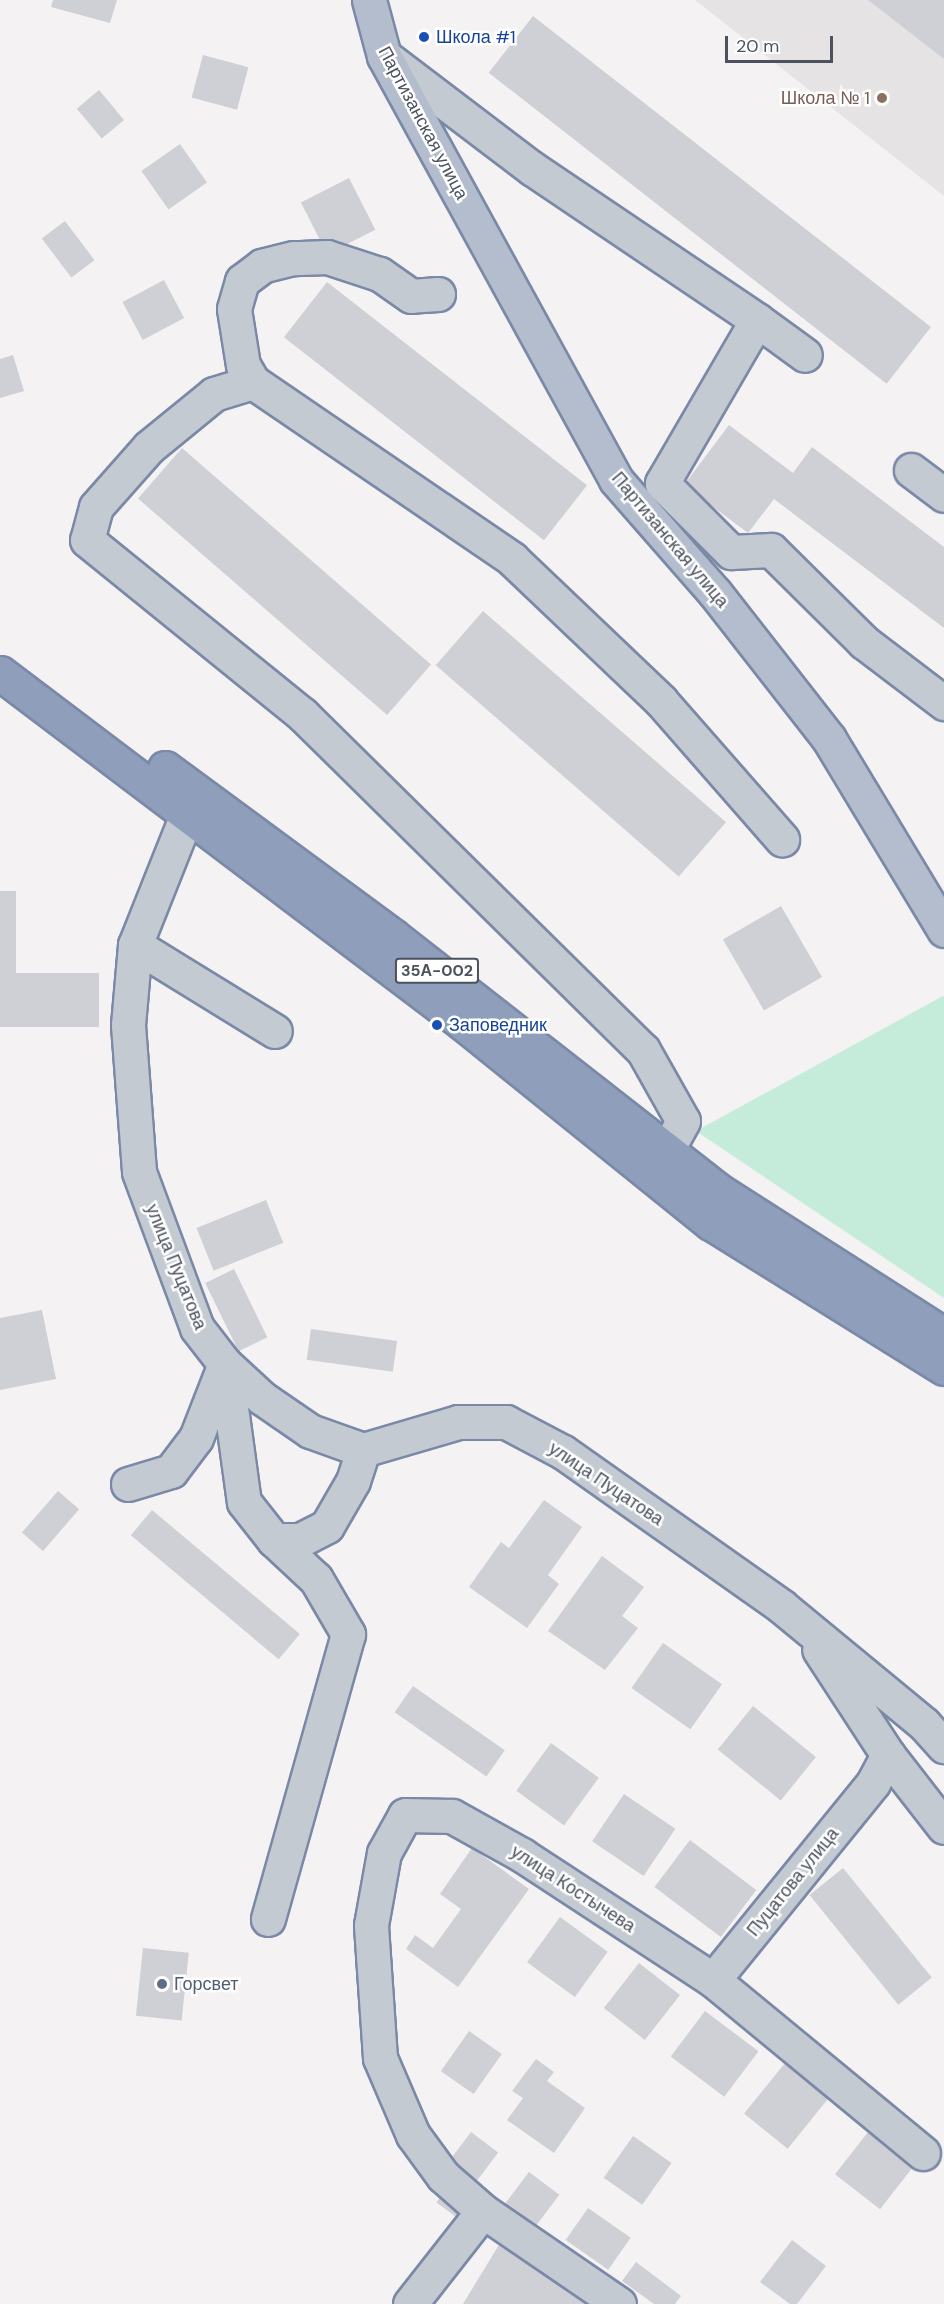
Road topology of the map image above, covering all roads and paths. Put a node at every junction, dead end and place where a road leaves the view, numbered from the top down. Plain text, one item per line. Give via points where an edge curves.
1 (369, 0) edge
2 (384, 56) junction
3 (438, 294) dead end
4 (758, 320) junction
5 (805, 356) dead end
6 (254, 382) junction
7 (911, 470) dead end
8 (944, 495) edge
9 (0, 650) edge
10 (0, 673) edge
11 (944, 703) edge
12 (188, 812) junction
13 (782, 839) dead end
14 (943, 921) edge
15 (135, 945) junction
16 (275, 1030) dead end
17 (666, 1152) junction
18 (944, 1335) edge
19 (225, 1364) junction
20 (944, 1368) edge
21 (363, 1450) junction
22 (128, 1484) dead end
23 (274, 1540) junction
24 (802, 1623) junction
25 (944, 1746) edge
26 (888, 1755) junction
27 (944, 1827) edge
28 (268, 1919) dead end
29 (713, 1980) junction
30 (923, 2153) dead end
31 (483, 2211) junction
32 (410, 2304) edge
33 (619, 2304) edge

1 - 2 main road, Партизанская улица
2 - 4 street via 533,169
2 - 14 main road, Партизанская улица via 616,480 715,593 829,739
3 - 6 street via 411,296 379,274 327,257 293,258 262,267 242,281 234,309 238,347
4 - 5 street
4 - 11 street via 662,483 731,552 771,550 864,642
6 - 13 street via 512,559 661,701
6 - 17 street via 214,393 149,447 96,507 87,540 303,715 643,1050 683,1121
7 - 8 street
9 - 17 highway, 35А-002 via 384,930
10 - 12 highway, 35А-002
12 - 15 street, улица Пуцатова
12 - 20 highway, 35А-002 via 464,1024 711,1223
15 - 16 street
15 - 19 street, улица Пуцатова via 128,1025 139,1172 197,1328
17 - 18 highway, 35А-002 via 716,1189
19 - 21 street, улица Пуцатова via 262,1398 310,1431
19 - 22 street via 196,1438 171,1471
19 - 23 street via 244,1502
21 - 23 street via 353,1481 327,1526 300,1540
21 - 24 street, улица Пуцатова via 458,1422 506,1422 563,1452
23 - 28 street via 316,1579 348,1634
24 - 25 street, улица Пуцатова via 924,1724
24 - 26 street, улица Пуцатова
26 - 27 street, улица Пуцатова
26 - 29 street, Пуцатова улица via 873,1783
29 - 30 street, улица Костычева
29 - 31 street, улица Костычева via 522,1855 452,1816 405,1815 384,1853 371,1925 380,2058 413,2135 443,2176
31 - 32 street
31 - 33 street

